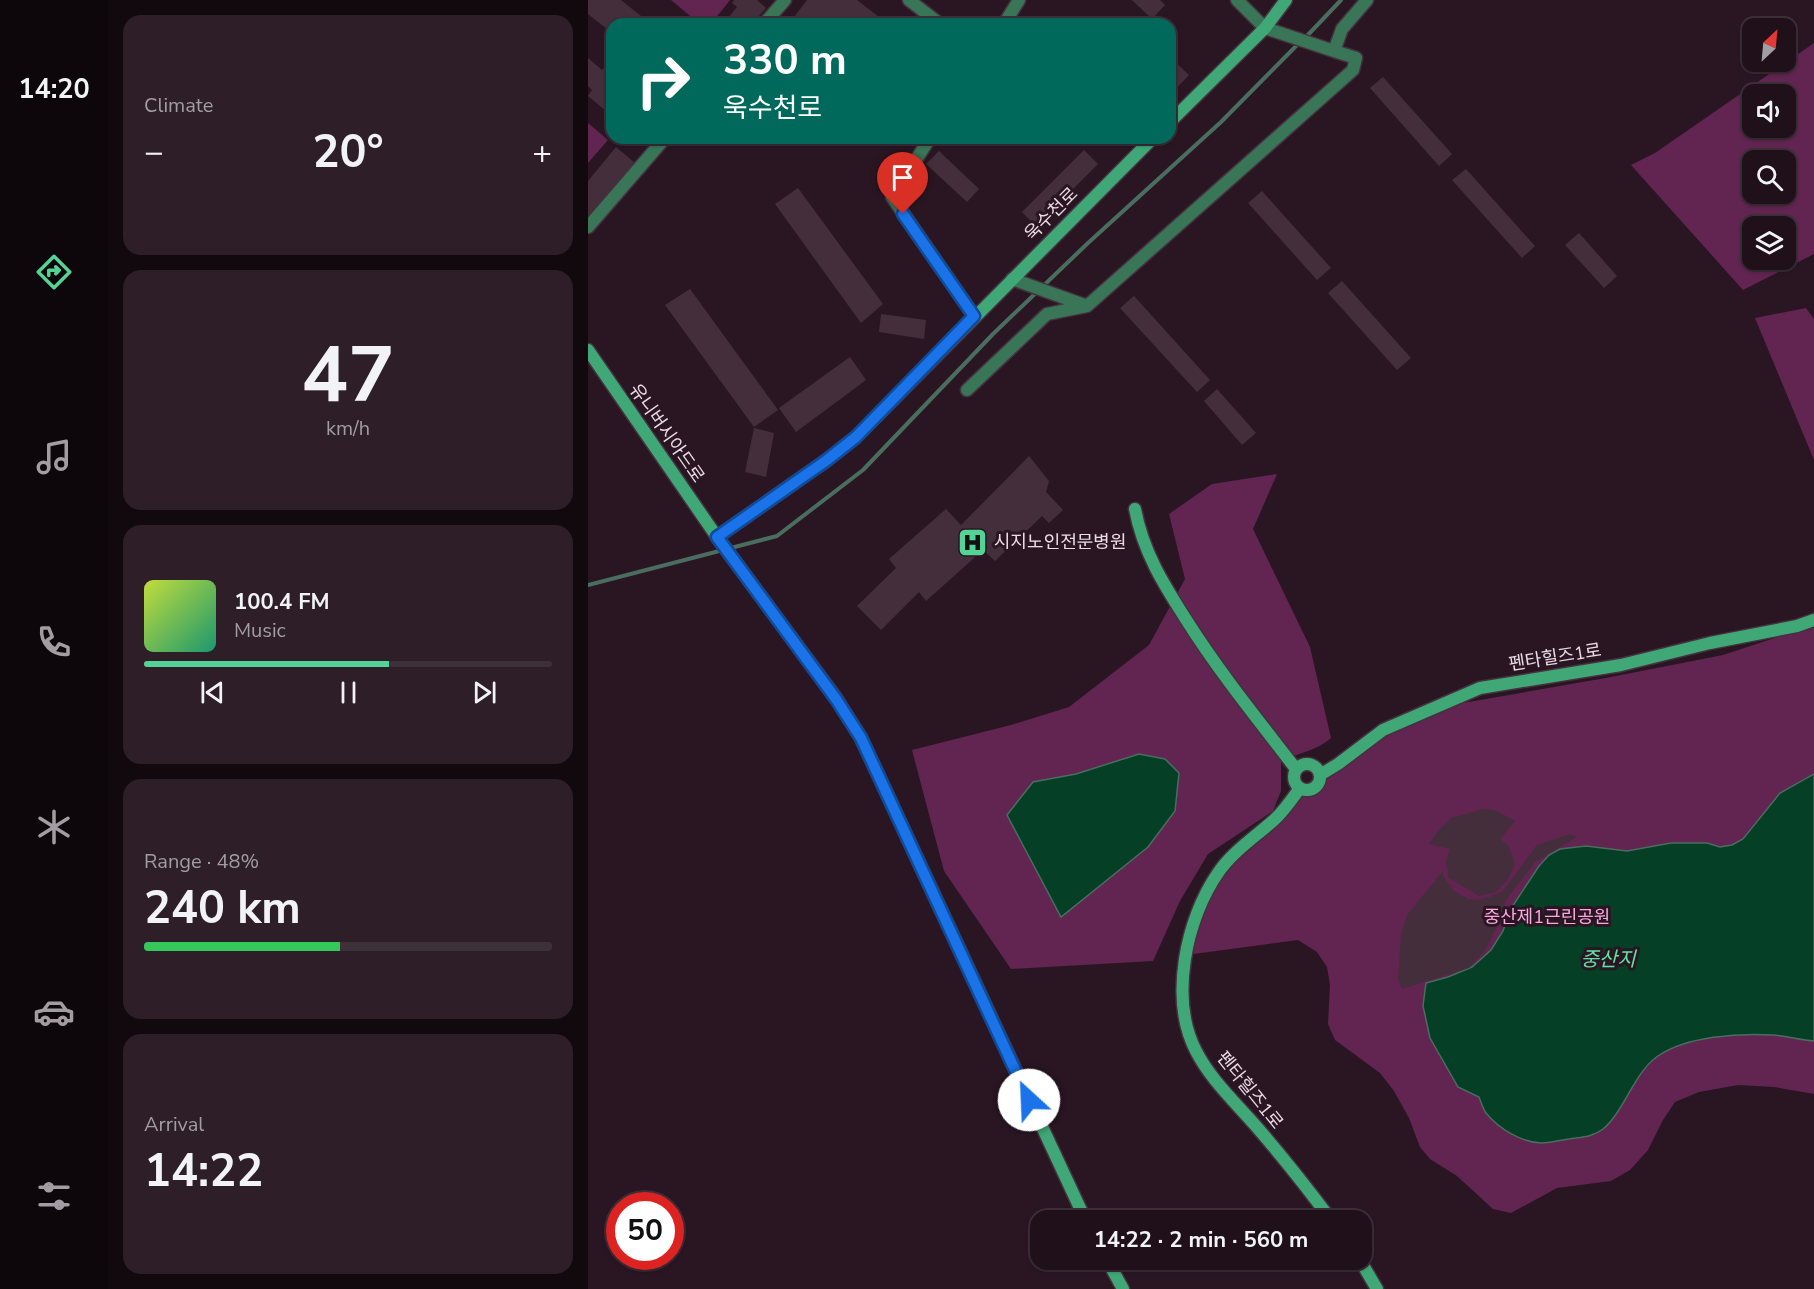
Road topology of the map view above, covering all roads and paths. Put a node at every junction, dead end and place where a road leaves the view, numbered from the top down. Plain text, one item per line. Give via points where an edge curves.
1 (785, 0) edge
2 (909, 0) edge
3 (1019, 0) edge
4 (1238, 0) edge
5 (1286, 0) edge
6 (1366, 0) edge
7 (769, 18) edge
8 (932, 18) edge
9 (1008, 18) edge
10 (1264, 28) junction
11 (1334, 51) junction
12 (1176, 116) edge
13 (660, 144) edge
14 (926, 144) edge
15 (1148, 144) edge
16 (588, 227) edge
17 (1012, 279) junction
18 (1087, 306) junction
19 (974, 316) junction
20 (588, 350) edge
21 (967, 390) dead end
22 (1135, 509) dead end
23 (717, 537) junction
24 (1814, 620) edge
25 (1296, 769) junction
26 (1320, 775) junction
27 (1300, 789) junction
28 (1081, 1210) edge
29 (1323, 1210) edge
30 (1113, 1270) edge
31 (1366, 1270) edge
32 (1376, 1287) edge
33 (1123, 1289) edge

1 - 7 street
2 - 8 street
3 - 9 street
4 - 10 street
5 - 10 main road
6 - 11 street via 1342,28
10 - 11 street
10 - 12 main road
11 - 18 street via 1356,58 1353,70
13 - 16 street
14 - 19 street via 892,197
15 - 17 main road, 욱수천로
17 - 18 street
17 - 19 main road, 욱수천로
18 - 21 street via 1047,314
19 - 23 main road, 욱수천로 via 856,437
20 - 23 main road, 유니버시아드로
22 - 25 main road via 1140,535 1162,582 1211,658
23 - 28 main road, 유니버시아드로 via 861,738
24 - 26 main road, 펜타힐즈1로 via 1622,665 1480,688 1383,730
25 - 26 main road via 1308,764 1316,767
25 - 27 main road via 1294,778
26 - 27 main road via 1316,787
27 - 29 main road, 펜타힐즈1로 via 1276,818 1218,873 1197,912 1186,948 1183,992 1185,1019 1208,1072
30 - 33 main road
31 - 32 main road

